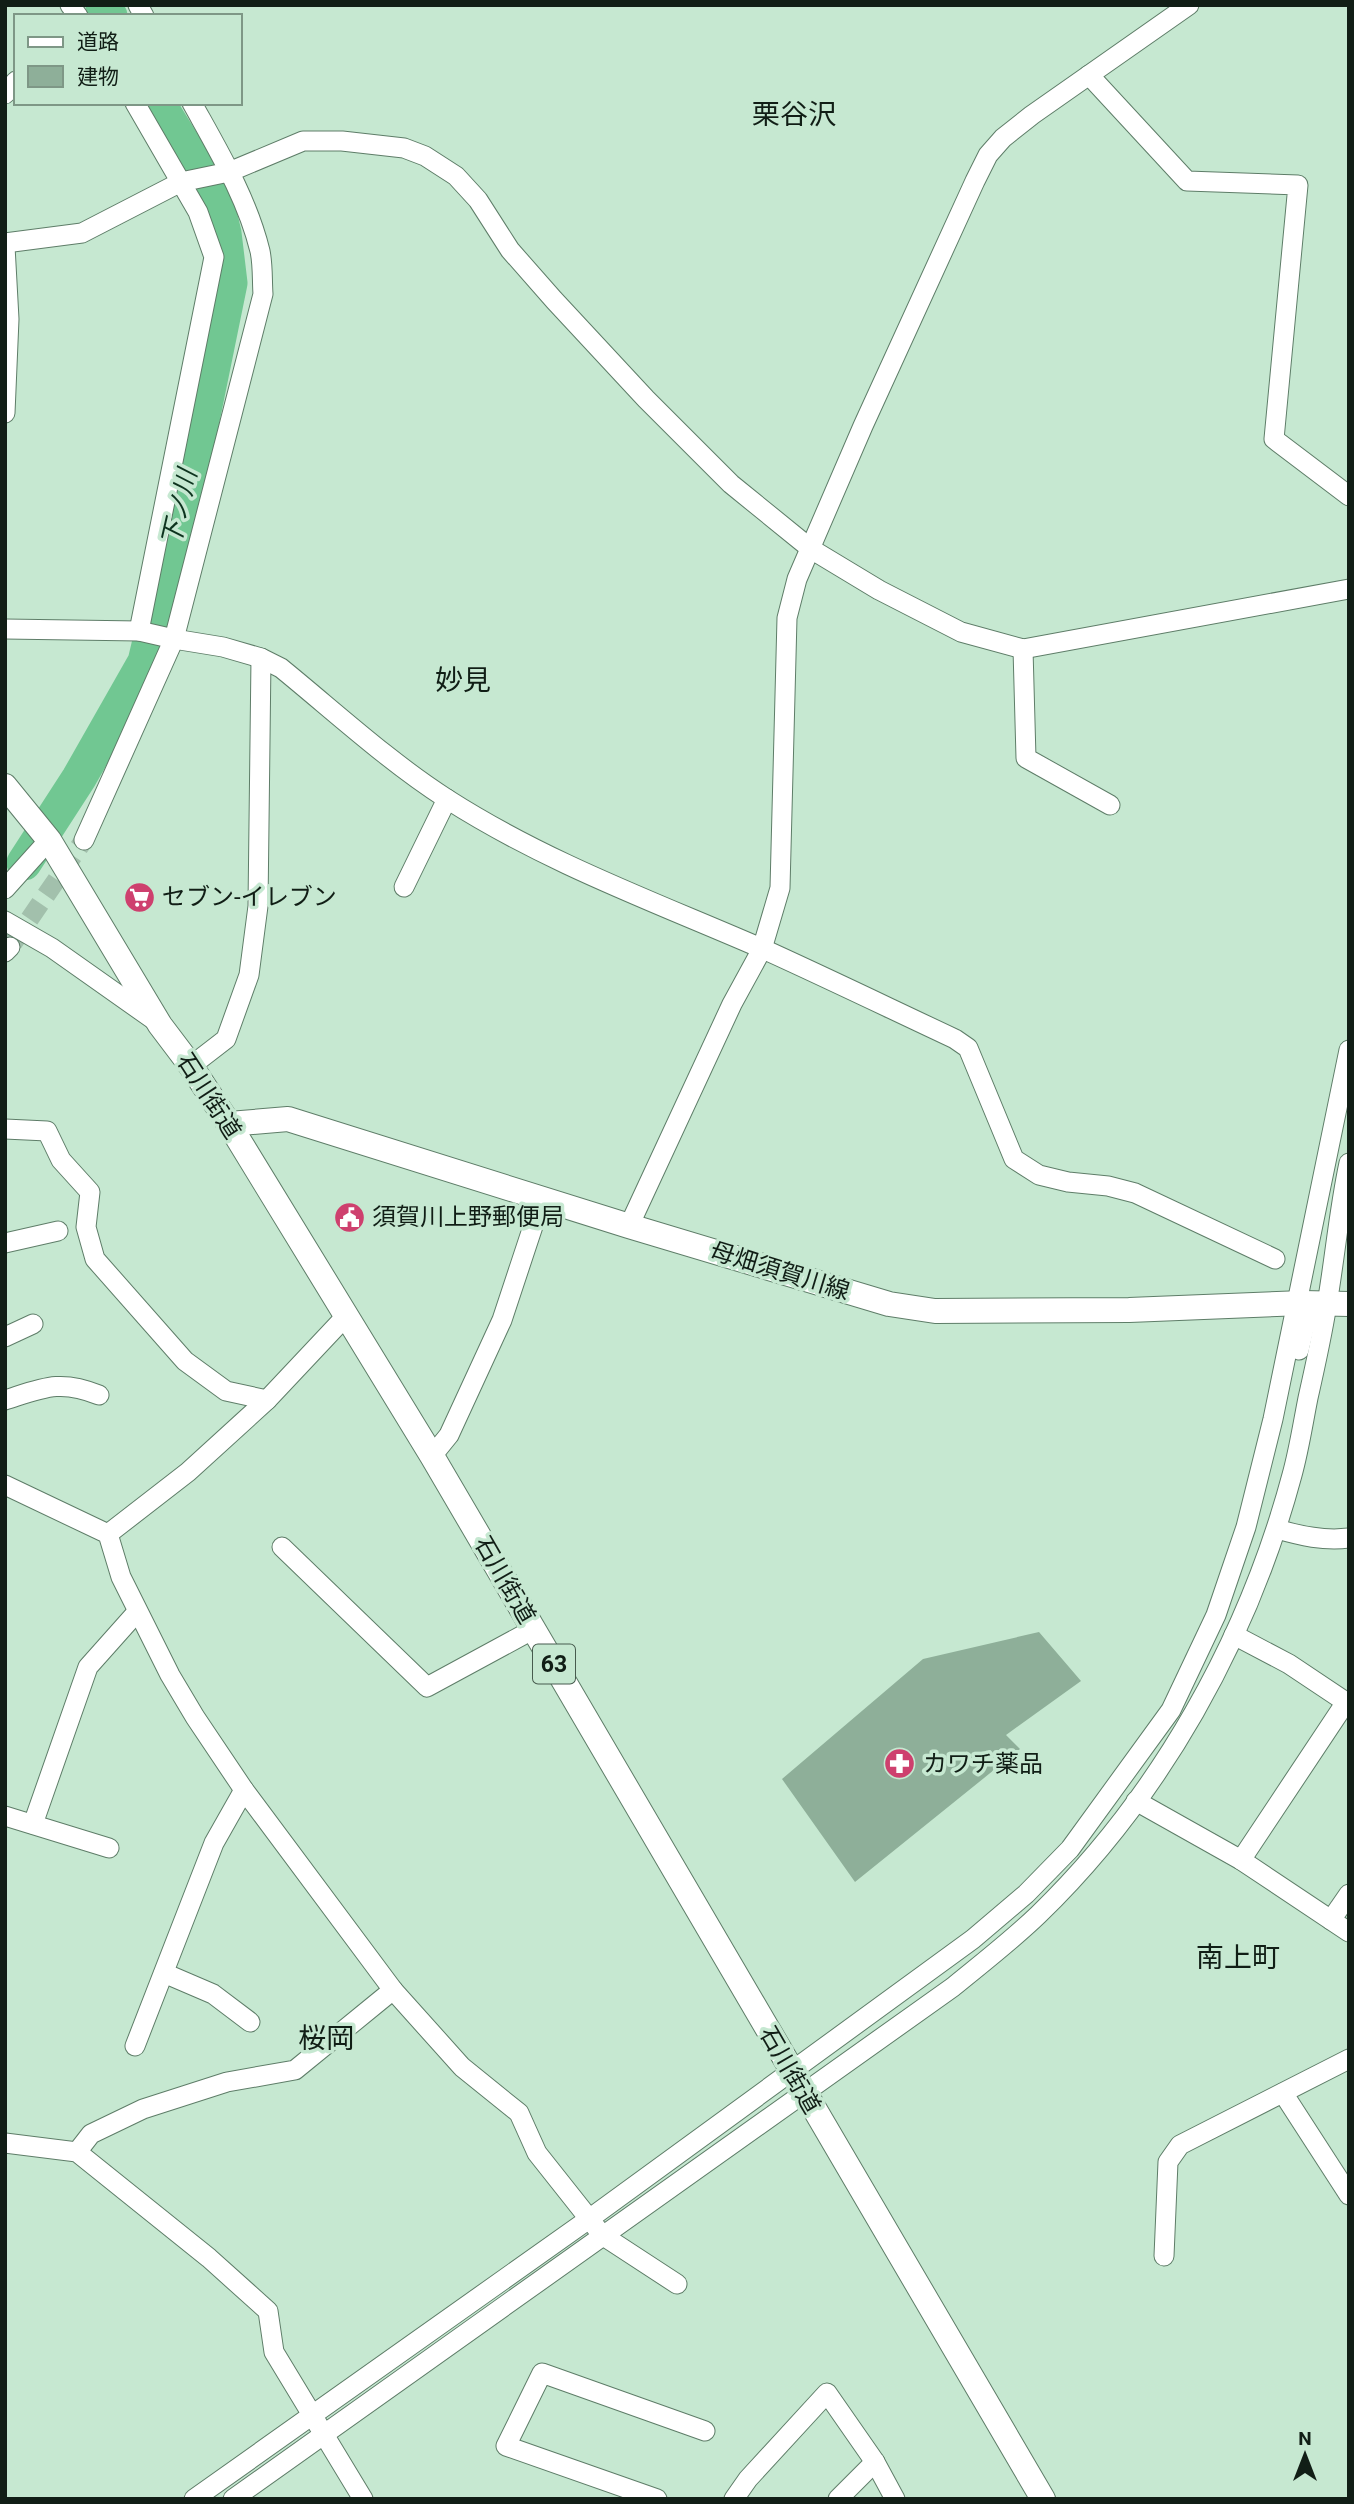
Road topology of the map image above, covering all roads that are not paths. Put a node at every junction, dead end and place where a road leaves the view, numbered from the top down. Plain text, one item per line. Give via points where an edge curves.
1 (1189, 5) edge
2 (1089, 75) junction
3 (136, 105) edge
4 (193, 105) edge
5 (229, 172) junction
6 (181, 182) junction
7 (5, 245) edge
8 (5, 413) edge
9 (1349, 496) edge
10 (811, 549) junction
11 (1349, 589) edge
12 (5, 629) edge
13 (139, 631) junction
14 (173, 639) junction
15 (1023, 649) junction
16 (261, 658) junction
17 (5, 786) edge
18 (447, 799) junction
19 (1110, 805) dead end
20 (49, 840) junction
21 (84, 840) tunnel mouth
22 (404, 887) dead end
23 (5, 889) edge
24 (5, 921) edge
25 (762, 949) junction
26 (160, 1025) junction
27 (1349, 1050) edge
28 (191, 1066) junction
29 (229, 1124) junction
30 (5, 1129) edge
31 (1349, 1163) edge
32 (542, 1199) junction
33 (629, 1226) junction
34 (58, 1231) dead end
35 (5, 1243) edge
36 (1275, 1259) dead end
37 (1317, 1304) edge
38 (347, 1315) junction
39 (33, 1324) dead end
40 (5, 1337) edge
41 (99, 1395) dead end
42 (5, 1400) edge
43 (267, 1400) junction
44 (432, 1456) junction
45 (5, 1485) edge
46 (1277, 1528) junction
47 (108, 1534) junction
48 (1349, 1538) edge
49 (282, 1547) dead end
50 (137, 1612) junction
51 (534, 1629) junction
52 (1234, 1635) junction
53 (1347, 1703) edge
54 (244, 1790) junction
55 (1136, 1801) junction
56 (5, 1816) edge
57 (33, 1824) junction
58 (109, 1848) dead end
59 (1241, 1860) junction
60 (1349, 1894) edge
61 (1331, 1920) junction
62 (1349, 1932) edge
63 (164, 1973) junction
64 (393, 1990) junction
65 (250, 2022) dead end
66 (135, 2046) dead end
67 (1349, 2059) edge
68 (792, 2072) junction
69 (1283, 2092) junction
70 (804, 2094) junction
71 (5, 2143) edge
72 (76, 2152) junction
73 (1349, 2195) edge
74 (589, 2219) junction
75 (602, 2235) junction
76 (1164, 2256) dead end
77 (677, 2284) dead end
78 (314, 2415) junction
79 (705, 2431) dead end
80 (324, 2435) junction
81 (875, 2462) junction
82 (194, 2499) edge
83 (233, 2499) edge
84 (363, 2499) edge
85 (657, 2499) edge
86 (734, 2499) edge
87 (838, 2499) edge
88 (895, 2499) edge
89 (1042, 2499) edge

1 - 2 street
2 - 9 street via 1186,181 1298,185 1274,439
2 - 10 street via 1031,115 988,155
3 - 6 street
4 - 5 street
5 - 6 street
5 - 10 street via 303,141 404,148 439,164 478,200 510,250 646,399 731,484
5 - 14 street via 260,253 263,294
6 - 7 street via 82,233
6 - 13 street via 214,257
7 - 8 street via 9,319
10 - 15 street via 961,632
10 - 25 street via 787,618 780,888
11 - 15 street
12 - 13 street
13 - 14 street
14 - 16 street via 223,646
14 - 21 street
15 - 19 street via 1026,758
16 - 18 street via 281,668
16 - 28 street via 258,906 248,975 226,1039
17 - 20 main road, 石川街道 / 63
18 - 22 street
18 - 25 street via 587,875
20 - 23 street
20 - 26 main road, 石川街道 / 63
24 - 26 street
25 - 33 street
25 - 36 street via 968,1048 1014,1159 1039,1175 1135,1193
26 - 28 main road, 石川街道 / 63
27 - 37 street
28 - 29 main road, 石川街道 / 63
29 - 32 main road, 母畑須賀川線 via 288,1119
29 - 38 main road, 石川街道 / 63
30 - 43 street via 47,1131 61,1160 90,1192 86,1227 94,1259 186,1361 226,1391
31 - 37 street
32 - 33 main road, 母畑須賀川線
32 - 44 street via 502,1320 449,1435
33 - 37 main road, 母畑須賀川線 via 890,1304 935,1311
34 - 35 street
37 - 46 street via 1293,1472
37 - 68 street via 1273,1419 1246,1527 1216,1615 1171,1710 1070,1849 1026,1894
38 - 43 street
38 - 44 main road, 石川街道 / 63
39 - 40 street
41 - 42 street via 52,1385
43 - 47 street via 188,1472
44 - 51 main road, 石川街道 / 63
45 - 47 street
46 - 48 street via 1329,1540
46 - 52 street
47 - 50 street
49 - 51 street via 427,1687
50 - 54 street via 188,1707
50 - 57 street via 88,1667
51 - 68 main road, 石川街道 / 63
52 - 53 street via 1289,1664
52 - 55 street via 1186,1727
53 - 59 street
54 - 63 street via 214,1843
54 - 64 street
55 - 59 street
55 - 70 street via 1038,1915 953,1987
56 - 57 street
57 - 58 street
59 - 61 street
60 - 61 street
61 - 62 street
63 - 65 street via 213,1994
63 - 66 street
64 - 72 street via 295,2070 227,2082 143,2109 91,2134
64 - 74 street via 462,2067 519,2113 537,2153
67 - 69 street
68 - 70 main road, 石川街道 / 63
68 - 74 street
69 - 73 street
69 - 76 street via 1180,2145 1168,2162
70 - 75 street
70 - 89 main road, 石川街道 / 63
71 - 72 street
72 - 78 street via 268,2311 274,2352
74 - 75 street
74 - 78 street
75 - 77 street
75 - 80 street
78 - 80 street
78 - 82 street
79 - 85 street via 542,2373 506,2446
80 - 83 street
80 - 84 street
81 - 86 street via 827,2393
81 - 87 street
81 - 88 street

